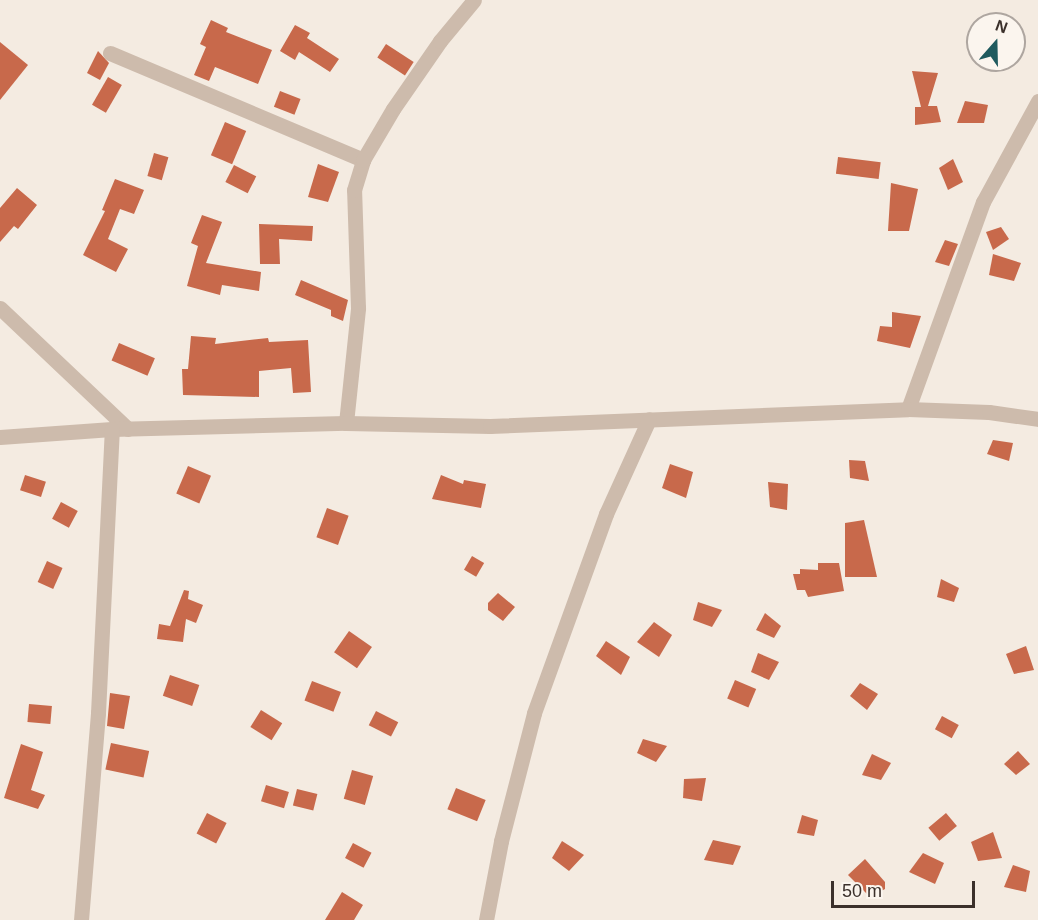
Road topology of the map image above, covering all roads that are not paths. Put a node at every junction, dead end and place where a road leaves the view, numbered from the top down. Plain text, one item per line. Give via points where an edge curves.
1 (474, 0) edge
2 (111, 53) dead end
3 (1038, 101) edge
4 (363, 160) junction
5 (0, 308) edge
6 (908, 409) junction
7 (649, 419) junction
8 (1038, 419) edge
9 (346, 423) junction
10 (112, 429) junction
11 (128, 429) junction
12 (0, 436) edge
13 (81, 920) edge
14 (486, 920) edge

1 - 4 street via 440,41
2 - 4 street
3 - 6 street via 983,202
4 - 9 street via 354,190 358,308
5 - 11 street
6 - 7 street
6 - 8 street via 989,412
7 - 9 street via 490,426
7 - 14 street via 606,514 534,712 501,841
9 - 11 street
10 - 11 street
10 - 12 street
10 - 13 street via 98,713

